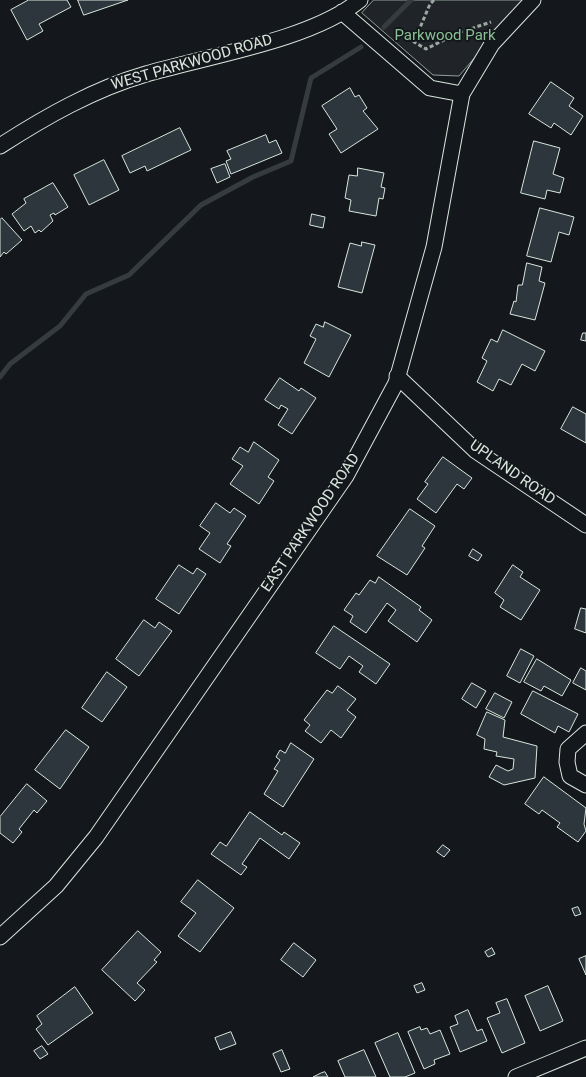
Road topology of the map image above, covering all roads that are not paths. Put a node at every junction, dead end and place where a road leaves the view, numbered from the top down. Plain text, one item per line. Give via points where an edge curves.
1 (360, 0) edge
2 (533, 0) edge
3 (342, 12) junction
4 (462, 94) junction
5 (0, 146) edge
6 (397, 376) junction
7 (586, 525) edge
8 (586, 733) edge
9 (586, 786) edge
10 (0, 937) edge
11 (586, 1048) edge
12 (516, 1077) edge

1 - 3 street, WEST PARKWOOD ROAD
2 - 4 street, EAST PARKWOOD ROAD via 492,44
3 - 4 street via 430,88
3 - 5 street, WEST PARKWOOD ROAD via 302,31 120,83 28,128
4 - 6 street, EAST PARKWOOD ROAD via 434,247
6 - 7 street, UPLAND ROAD via 476,451
6 - 10 street, EAST PARKWOOD ROAD via 346,476 142,773 56,886
8 - 9 street via 568,749 567,762 570,776
11 - 12 street

